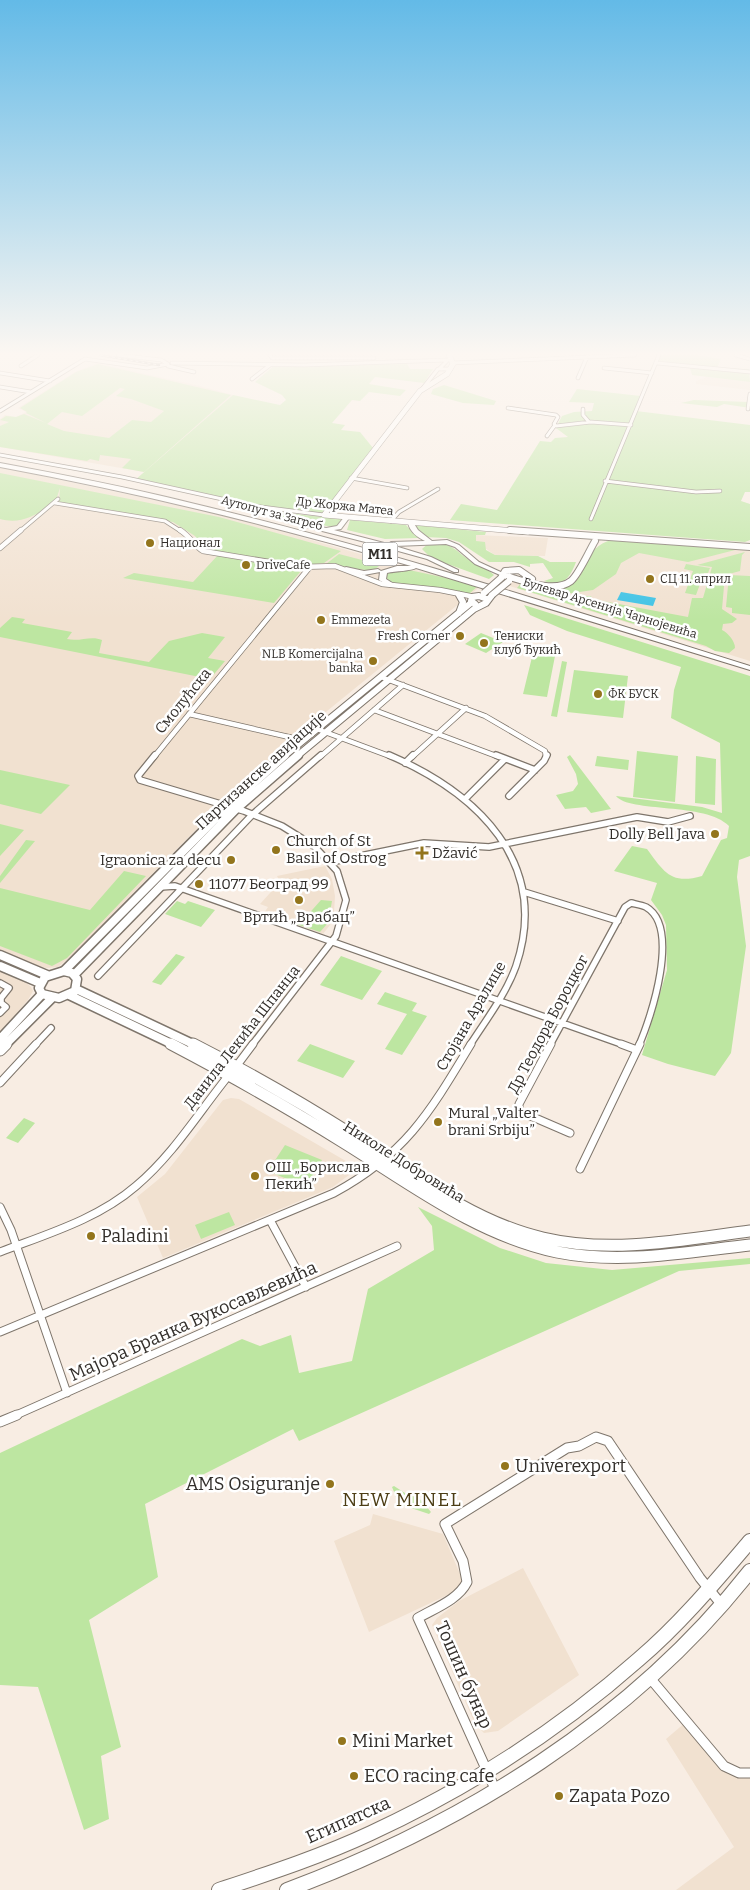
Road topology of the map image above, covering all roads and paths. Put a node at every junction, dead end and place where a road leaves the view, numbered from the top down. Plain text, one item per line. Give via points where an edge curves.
1 (379, 443) edge
2 (623, 443) edge
3 (0, 455) edge
4 (0, 463) edge
5 (351, 478) junction
6 (605, 481) junction
7 (407, 488) dead end
8 (438, 489) dead end
9 (720, 491) dead end
10 (324, 515) junction
11 (348, 518) junction
12 (590, 519) dead end
13 (275, 520) junction
14 (391, 521) junction
15 (411, 523) junction
16 (343, 525) junction
17 (283, 526) junction
18 (322, 529) junction
19 (346, 534) junction
20 (599, 539) junction
21 (430, 541) junction
22 (375, 542) junction
23 (750, 547) edge
24 (0, 548) edge
25 (376, 558) junction
26 (429, 558) junction
27 (476, 562) junction
28 (309, 568) junction
29 (413, 568) junction
30 (346, 569) junction
31 (510, 569) junction
32 (379, 573) junction
33 (463, 574) junction
34 (359, 576) junction
35 (502, 576) junction
36 (516, 577) junction
37 (378, 583) junction
38 (477, 583) junction
39 (393, 586) junction
40 (548, 586) joint
41 (456, 594) junction
42 (480, 598) junction
43 (459, 613) junction
44 (702, 651) junction
45 (750, 663) edge
46 (750, 668) edge
47 (384, 678) junction
48 (403, 685) junction
49 (466, 708) junction
50 (374, 710) junction
51 (189, 714) junction
52 (321, 730) junction
53 (438, 733) junction
54 (341, 737) junction
55 (302, 740) junction
56 (504, 759) junction
57 (405, 763) junction
58 (535, 770) junction
59 (509, 796) dead end
60 (465, 798) junction
61 (232, 808) junction
62 (252, 815) junction
63 (690, 816) dead end
64 (505, 844) junction
65 (332, 862) junction
66 (169, 876) junction
67 (175, 886) junction
68 (158, 888) junction
69 (182, 889) junction
70 (524, 892) junction
71 (618, 922) junction
72 (332, 942) junction
73 (0, 955) edge
74 (0, 966) edge
75 (64, 971) junction
76 (47, 975) junction
77 (74, 975) junction
78 (98, 976) dead end
79 (0, 983) edge
80 (40, 983) junction
81 (73, 992) junction
82 (42, 994) junction
83 (52, 998) junction
84 (497, 1000) junction
85 (0, 1013) edge
86 (562, 1023) junction
87 (51, 1028) dead end
88 (0, 1039) edge
89 (0, 1050) edge
90 (637, 1050) junction
91 (236, 1066) junction
92 (230, 1075) junction
93 (0, 1083) edge
94 (570, 1133) dead end
95 (385, 1163) junction
96 (580, 1169) dead end
97 (0, 1207) edge
98 (270, 1220) junction
99 (750, 1231) edge
100 (750, 1245) edge
101 (16, 1246) junction
102 (397, 1246) dead end
103 (0, 1252) edge
104 (306, 1287) junction
105 (40, 1316) junction
106 (0, 1332) edge
107 (67, 1393) junction
108 (0, 1422) edge
109 (750, 1541) edge
110 (750, 1571) edge
111 (709, 1591) junction
112 (721, 1604) junction
113 (649, 1677) junction
114 (486, 1772) junction
115 (750, 1773) edge
116 (496, 1793) junction
117 (219, 1890) edge
118 (286, 1890) edge

1 - 5 main road
2 - 6 street
3 - 10 street, Др Жоржа Матеа via 254,506
4 - 13 highway, Аутопут за Загреб / M11 via 154,491
4 - 17 highway, Аутопут за Загреб / M11 via 143,492
5 - 7 street
5 - 10 main road
6 - 9 street via 701,493
6 - 12 street
8 - 14 street
10 - 11 main road, Др Жоржа Матеа
11 - 14 main road, Др Жоржа Матеа
11 - 16 highway
13 - 18 highway
13 - 33 highway, Аутопут за Загреб / M11
14 - 15 main road, Др Жоржа Матеа
15 - 20 main road, Др Жоржа Матеа
15 - 21 highway via 423,538
16 - 18 highway via 336,529
16 - 19 highway via 342,530
17 - 25 highway
17 - 38 highway, Аутопут за Загреб / M11
18 - 19 highway
19 - 22 highway
20 - 23 main road, Др Жоржа Матеа
20 - 40 main road via 571,581
21 - 22 highway
21 - 26 highway via 422,544 420,549
21 - 27 highway via 451,544
22 - 26 highway
24 - 28 street via 57,501 162,520 191,537 200,550
25 - 29 highway
25 - 32 highway via 383,566
26 - 33 highway
27 - 31 highway
27 - 35 highway
28 - 30 street via 328,566
28 - 51 street, Смолућска
29 - 32 highway via 395,568
29 - 38 highway
30 - 32 highway
30 - 34 street
31 - 35 main road, Партизанске авијације
31 - 36 main road
32 - 34 highway
32 - 37 highway
32 - 39 highway
33 - 44 highway, Булевар Арсенија Чарнојевића / M11
34 - 37 street
35 - 36 main road
35 - 42 main road, Партизанске авијације, bridge
36 - 40 main road
36 - 42 main road, Партизанске авијације, bridge
37 - 39 street
38 - 44 highway, Булевар Арсенија Чарнојевића / M11
39 - 41 street
41 - 42 street
41 - 43 main road via 462,602
42 - 43 main road, Партизанске авијације
42 - 47 main road, Партизанске авијације via 474,609
43 - 47 main road, Партизанске авијације
44 - 45 highway, Булевар Арсенија Чарнојевића / M11
44 - 46 highway, Булевар Арсенија Чарнојевића / M11
47 - 48 street
47 - 52 main road, Партизанске авијације
48 - 49 street
48 - 50 street
49 - 53 street
49 - 58 street via 502,724 545,751 547,756
50 - 53 street
50 - 54 street
51 - 55 street
51 - 61 street, Смолућска via 138,778
52 - 54 street, Стојана Аралице
52 - 55 main road, Партизанске авијације
52 - 61 main road, Партизанске авијације
53 - 56 street
53 - 57 street
54 - 57 street, Стојана Аралице
54 - 62 street
55 - 61 main road, Партизанске авијације
56 - 58 street
56 - 60 street
57 - 60 street, Стојана Аралице via 432,775
58 - 59 street
60 - 64 street, Стојана Аралице via 488,820
61 - 62 street, Данила Лекића Шпанца
61 - 66 main road, Партизанске авијације
61 - 75 main road, Партизанске авијације
62 - 65 street, Данила Лекића Шпанца via 304,837
62 - 69 street
63 - 64 street via 670,822 637,817
64 - 65 street via 480,848 424,843
64 - 70 street, Стојана Аралице
65 - 72 street, Данила Лекића Шпанца via 341,881 345,901 342,922
66 - 67 street
66 - 68 main road, Партизанске авијације
67 - 68 street
67 - 69 street
68 - 77 main road, Партизанске авијације
69 - 72 street
69 - 78 street
70 - 71 street
70 - 84 street, Стојана Аралице via 525,928 520,951
71 - 86 street, Др Теодора Бороцког
71 - 90 street, Др Теодора Бороцког via 629,903 641,905 659,922 658,986
72 - 84 street
72 - 91 street, Данила Лекића Шпанца
73 - 76 main road
74 - 80 main road
75 - 76 main road
75 - 77 main road
76 - 80 main road
77 - 81 main road via 78,981
79 - 85 street via 9,988 2,995 0,1001 6,1006
80 - 82 main road
81 - 83 main road
81 - 91 main road, Николе Добровића via 154,1024
81 - 92 main road, Николе Добровића
82 - 83 main road
82 - 88 main road
83 - 89 main road
84 - 86 street
84 - 95 street, Стојана Аралице via 416,1130
86 - 90 street
86 - 94 street, Др Теодора Бороцког via 518,1108 523,1114
87 - 93 street
90 - 96 street
91 - 92 street, Данила Лекића Шпанца
91 - 95 main road, Николе Добровића via 329,1120
92 - 95 main road, Николе Добровића
92 - 101 street, Данила Лекића Шпанца via 136,1186 88,1216
95 - 98 street, Стојана Аралице via 334,1193
95 - 99 main road, Николе Добровића via 517,1230 545,1238 595,1245 635,1244
95 - 100 main road, Николе Добровића via 484,1227 519,1242 553,1251 628,1257
97 - 101 street
98 - 104 street
98 - 105 street, Стојана Аралице
101 - 103 street, Данила Лекића Шпанца
101 - 105 street
102 - 104 street, Мајора Бранка Вукосављевића
104 - 107 street, Мајора Бранка Вукосављевића
105 - 106 street, Стојана Аралице
105 - 107 street
107 - 108 street, Мајора Бранка Вукосављевића
109 - 111 main road
110 - 112 main road
111 - 112 street
111 - 114 main road via 656,1646 600,1693
111 - 114 street, Тошин бунар via 608,1441 601,1437 558,1453 541,1467 445,1524 468,1572 468,1582 462,1592 418,1618
112 - 113 main road
113 - 115 street via 722,1764 739,1773
113 - 116 main road via 587,1730
114 - 116 street
114 - 117 main road, Египатска via 412,1813 337,1848
116 - 118 main road via 391,1849

